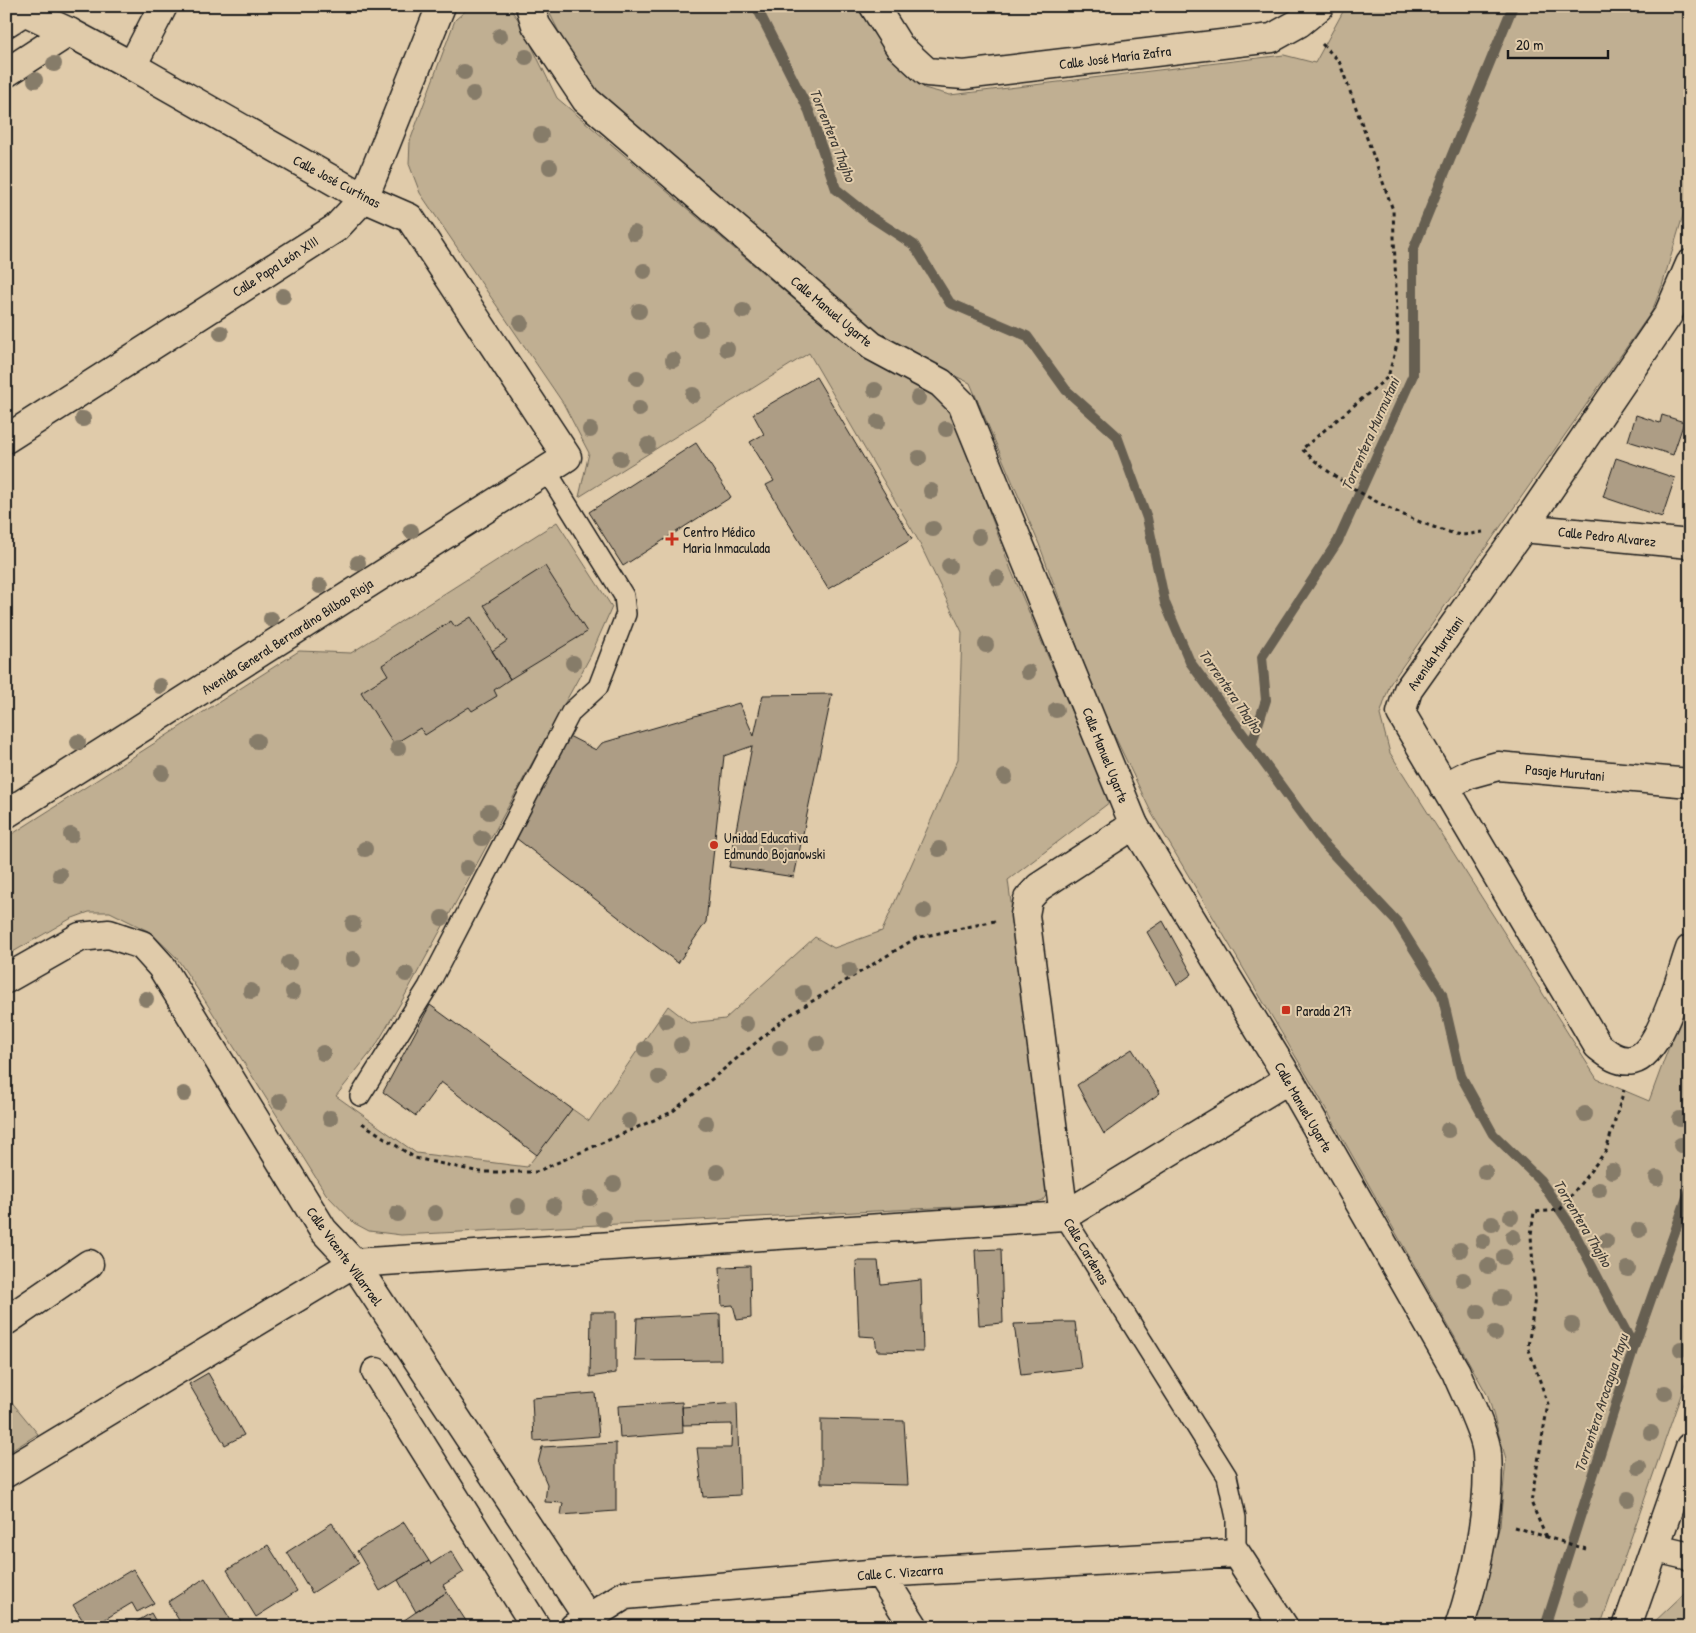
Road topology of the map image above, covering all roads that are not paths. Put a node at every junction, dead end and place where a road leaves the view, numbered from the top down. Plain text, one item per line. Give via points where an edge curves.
1 (163, 6) edge
2 (441, 6) edge
3 (530, 6) edge
4 (874, 6) edge
5 (1320, 6) edge
6 (14, 13) edge
7 (69, 32) junction
8 (132, 66) junction
9 (6, 73) edge
10 (364, 198) junction
11 (1690, 264) edge
12 (6, 439) edge
13 (556, 464) junction
14 (1524, 528) junction
15 (1690, 544) edge
16 (1690, 783) edge
17 (1444, 787) junction
18 (6, 814) edge
19 (1134, 826) junction
20 (1690, 949) edge
21 (6, 979) edge
22 (1289, 1079) junction
23 (360, 1096) road end
24 (1064, 1216) junction
25 (354, 1263) junction
26 (89, 1264) dead end
27 (6, 1321) edge
28 (376, 1372) dead end
29 (1690, 1447) edge
30 (6, 1473) edge
31 (1656, 1548) junction
32 (1236, 1553) junction
33 (1690, 1556) edge
34 (880, 1573) junction
35 (581, 1622) edge
36 (536, 1627) edge
37 (914, 1627) edge
38 (1284, 1627) edge
39 (1459, 1627) edge
40 (1627, 1627) edge

1 - 8 street
2 - 10 street, Calle Papa León XIII
3 - 19 street, Calle Manuel Ugarte via 536,25 586,100 872,346 941,383 962,404
4 - 5 street, Calle José María Zafra via 898,46 927,72 964,75 1272,38 1299,24
6 - 7 street, Calle José Curtinas
7 - 8 street, Calle José Curtinas
7 - 9 street
8 - 10 street, Calle José Curtinas
10 - 12 street, Calle Papa León XIII via 336,228
10 - 13 street, Calle José Curtinas via 410,218
11 - 14 street, Avenida Murutani via 1668,315
13 - 18 street, Avenida General Bernardino Bilbao Rioja
13 - 23 lane via 624,596 626,614 598,687 571,712 428,987
14 - 15 street, Calle Pedro Alvarez
14 - 17 street, Avenida Murutani via 1408,690 1401,713
16 - 17 street, Pasaje Murutani via 1498,766 1469,774
17 - 20 street, Avenida Murutani via 1598,1046 1614,1058 1633,1060 1648,1051 1659,1034
19 - 22 street, Calle Manuel Ugarte
19 - 24 street, Calle Cardenas via 1039,887 1028,899 1025,915
21 - 25 street, Calle Vicente Villarroel via 80,936 109,934 142,945 161,966 323,1230
22 - 24 street
22 - 39 street, Calle Manuel Ugarte via 1456,1372 1487,1453 1485,1519
24 - 25 street
24 - 32 lane, Calle Cardenas via 1227,1476 1236,1518
25 - 30 street
25 - 35 street, Calle Vicente Villarroel
26 - 27 street
28 - 36 street
29 - 31 street
31 - 33 street
31 - 40 street
32 - 34 street, Calle C. Vizcarra
32 - 38 street
34 - 35 street, Calle C. Vizcarra via 625,1595
34 - 37 street

